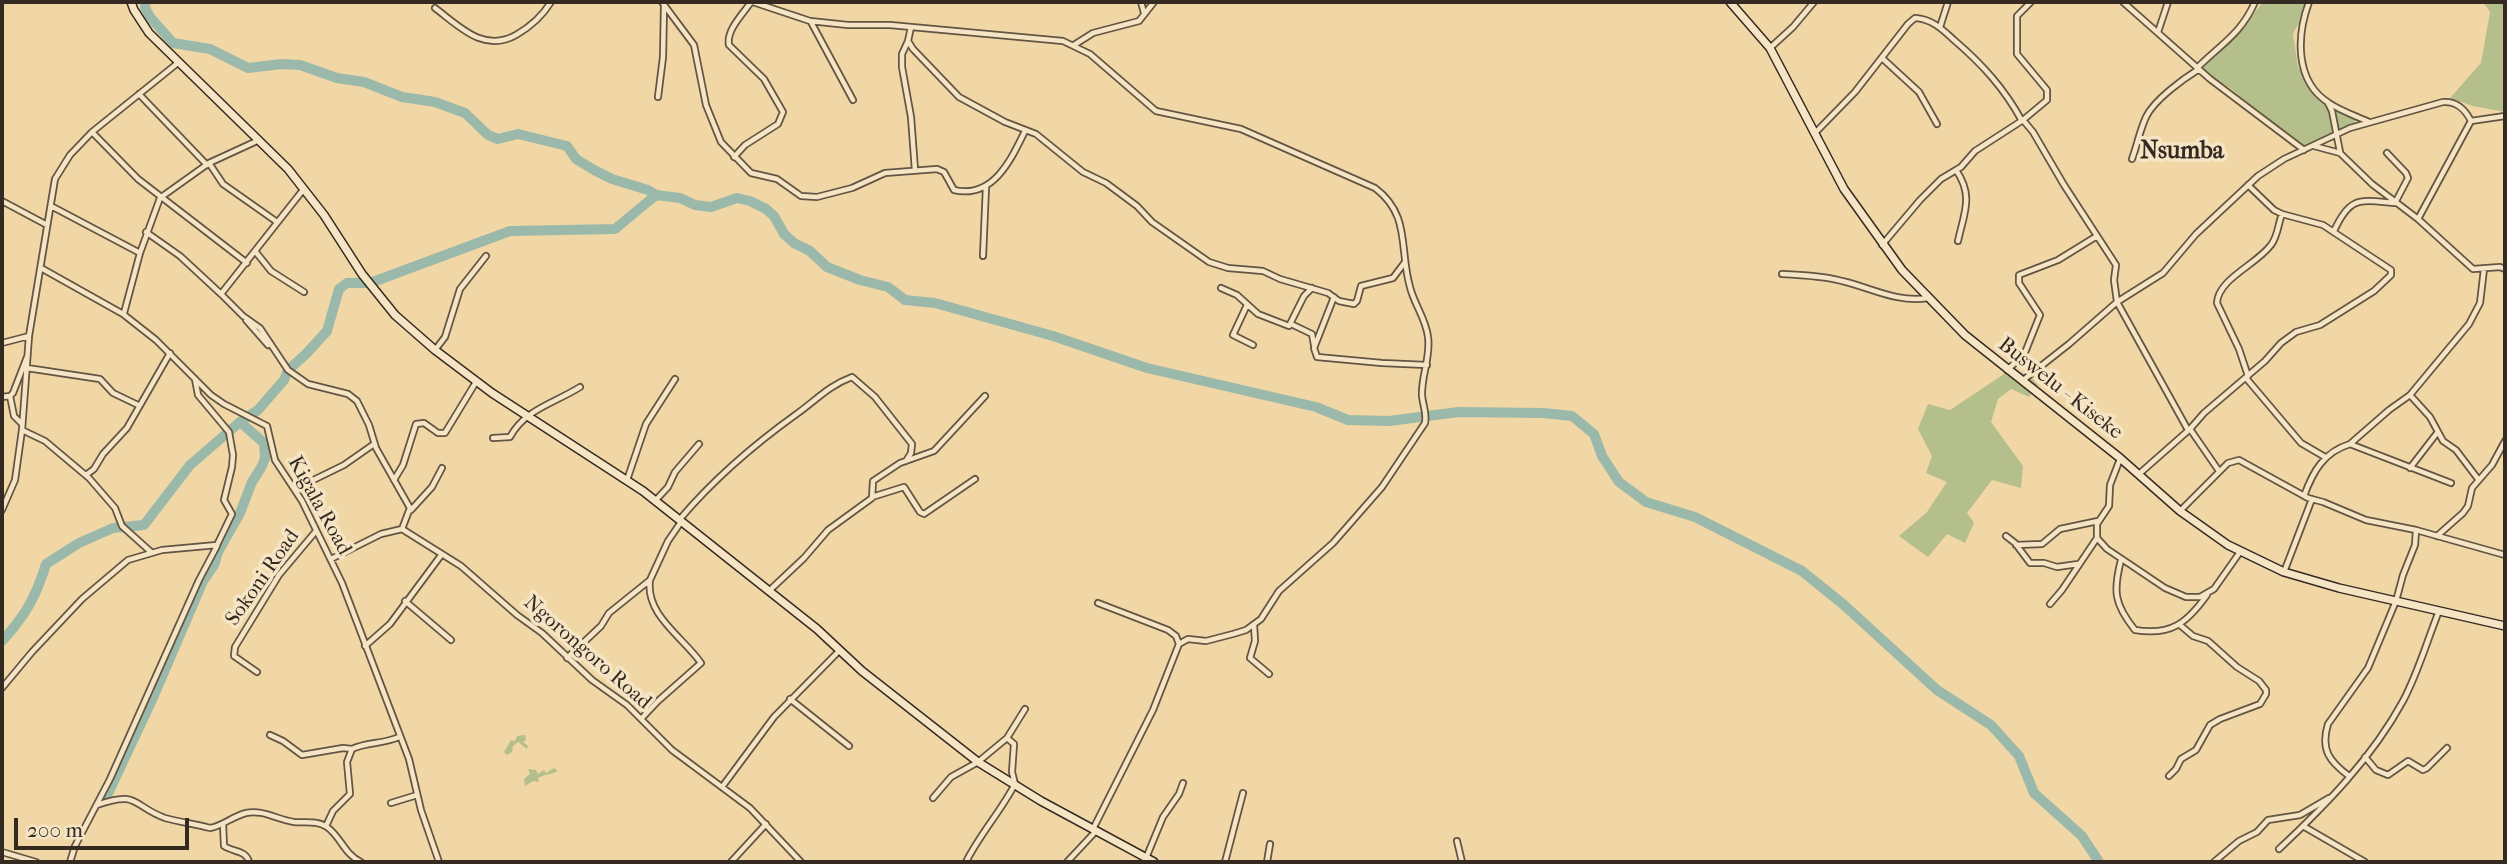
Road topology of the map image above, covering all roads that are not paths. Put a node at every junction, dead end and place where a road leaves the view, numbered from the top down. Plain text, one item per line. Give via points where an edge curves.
1 (131, 2) edge
2 (551, 2) edge
3 (752, 2) edge
4 (1141, 2) edge
5 (1154, 2) edge
6 (1730, 2) edge
7 (1814, 2) edge
8 (1948, 2) edge
9 (2031, 2) edge
10 (2123, 2) edge
11 (2168, 2) edge
12 (2255, 2) edge
13 (2309, 2) edge
14 (663, 3) edge
15 (760, 3) edge
16 (435, 8) dead end
17 (1144, 14) junction
18 (810, 21) junction
19 (911, 27) junction
20 (1940, 27) junction
21 (2158, 32) junction
22 (908, 41) junction
23 (1074, 45) junction
24 (1770, 48) junction
25 (1882, 58) junction
26 (179, 62) junction
27 (2198, 68) junction
28 (139, 94) junction
29 (658, 96) dead end
30 (853, 100) dead end
31 (2328, 103) junction
32 (2505, 116) edge
33 (2022, 120) junction
34 (2471, 121) junction
35 (2370, 123) junction
36 (1937, 124) dead end
37 (1025, 131) junction
38 (92, 132) junction
39 (1814, 134) junction
40 (2336, 134) junction
41 (259, 139) junction
42 (2314, 146) junction
43 (2304, 150) junction
44 (2340, 153) junction
45 (2387, 153) dead end
46 (734, 158) junction
47 (2132, 159) dead end
48 (208, 164) junction
49 (915, 170) junction
50 (1956, 170) junction
51 (2248, 184) junction
52 (986, 186) junction
53 (304, 189) junction
54 (160, 198) junction
55 (2, 201) edge
56 (2395, 203) junction
57 (50, 206) junction
58 (2282, 214) junction
59 (2418, 219) junction
60 (277, 222) junction
61 (47, 225) junction
62 (2334, 231) junction
63 (146, 232) junction
64 (2097, 236) junction
65 (1958, 241) dead end
66 (1882, 245) junction
67 (255, 251) junction
68 (139, 253) junction
69 (486, 256) dead end
70 (983, 256) dead end
71 (247, 262) junction
72 (1405, 262) junction
73 (41, 268) junction
74 (2484, 269) junction
75 (2505, 269) edge
76 (1782, 274) dead end
77 (1221, 288) dead end
78 (1312, 288) junction
79 (304, 292) dead end
80 (221, 294) junction
81 (1334, 297) junction
82 (1928, 299) junction
83 (2117, 302) junction
84 (1247, 305) junction
85 (123, 314) junction
86 (1292, 324) junction
87 (29, 336) junction
88 (2, 344) edge
89 (1253, 345) dead end
90 (1314, 348) junction
91 (435, 350) junction
92 (170, 353) junction
93 (28, 356) junction
94 (1427, 365) junction
95 (27, 368) junction
96 (2007, 370) junction
97 (2247, 377) junction
98 (195, 379) junction
99 (675, 379) dead end
100 (2022, 381) junction
101 (476, 382) junction
102 (580, 387) dead end
103 (10, 396) junction
104 (985, 396) dead end
105 (2410, 396) junction
106 (2, 397) edge
107 (138, 405) junction
108 (528, 416) junction
109 (22, 427) junction
110 (2189, 430) junction
111 (2437, 433) junction
112 (493, 438) dead end
113 (2505, 441) edge
114 (374, 444) junction
115 (699, 444) dead end
116 (2350, 444) junction
117 (2325, 457) junction
118 (2120, 458) junction
119 (906, 461) junction
120 (442, 468) dead end
121 (2410, 468) junction
122 (2219, 471) junction
123 (2139, 474) junction
124 (86, 475) junction
125 (975, 479) dead end
126 (2477, 479) junction
127 (394, 480) junction
128 (627, 481) junction
129 (2451, 483) dead end
130 (295, 489) junction
131 (2304, 496) junction
132 (872, 498) junction
133 (2312, 499) junction
134 (655, 500) junction
135 (2, 510) edge
136 (411, 511) junction
137 (2180, 511) junction
138 (680, 521) junction
139 (2099, 521) junction
140 (402, 529) junction
141 (2416, 530) junction
142 (316, 531) junction
143 (2006, 536) dead end
144 (2437, 536) junction
145 (2097, 538) junction
146 (217, 545) junction
147 (2016, 545) junction
148 (151, 552) junction
149 (2240, 552) junction
150 (442, 554) junction
151 (2505, 555) edge
152 (331, 559) junction
153 (2121, 560) junction
154 (2078, 564) junction
155 (2284, 572) junction
156 (650, 580) junction
157 (769, 591) junction
158 (2208, 593) junction
159 (405, 601) junction
160 (2396, 601) junction
161 (1098, 603) dead end
162 (2050, 604) dead end
163 (2439, 611) junction
164 (1254, 625) junction
165 (2180, 625) junction
166 (2505, 626) edge
167 (451, 639) dead end
168 (1178, 644) junction
169 (366, 646) junction
170 (840, 650) junction
171 (567, 658) junction
172 (257, 672) dead end
173 (1269, 674) dead end
174 (2, 688) edge
175 (790, 699) junction
176 (1025, 709) dead end
177 (641, 719) junction
178 (270, 735) dead end
179 (399, 737) junction
180 (1006, 738) junction
181 (849, 746) dead end
182 (2447, 747) dead end
183 (352, 749) junction
184 (2365, 757) junction
185 (978, 762) junction
186 (2169, 776) dead end
187 (2350, 776) junction
188 (1183, 783) dead end
189 (1015, 784) junction
190 (721, 787) junction
191 (1243, 793) dead end
192 (417, 796) junction
193 (933, 798) dead end
194 (2330, 798) junction
195 (391, 803) dead end
196 (96, 805) junction
197 (223, 824) junction
198 (766, 824) junction
199 (326, 826) junction
200 (2303, 826) junction
201 (1095, 830) junction
202 (1457, 841) dead end
203 (1270, 844) dead end
204 (2279, 849) dead end
205 (2, 852) edge
206 (348, 854) junction
207 (69, 860) edge
208 (1151, 861) edge
209 (36, 862) edge
210 (249, 862) edge
211 (348, 862) edge
212 (361, 862) edge
213 (439, 862) edge
214 (731, 862) edge
215 (801, 862) edge
216 (966, 862) edge
217 (1067, 862) edge
218 (1225, 862) edge
219 (1267, 862) edge
220 (1462, 862) edge
221 (2214, 862) edge
222 (2365, 862) edge

1 - 26 street via 149,33
2 - 16 street via 523,32 496,42 478,38
3 - 15 street
3 - 46 street via 730,32 729,45 764,79 783,112 778,124 745,145
4 - 17 street
5 - 17 street
6 - 24 street, Buswelu - Kiseke
7 - 24 street
8 - 20 street
9 - 33 street via 2017,16 2017,54 2049,95 2044,106
10 - 21 street
11 - 21 street
12 - 27 street via 2242,27
13 - 31 street via 2301,26 2300,56 2316,92
14 - 29 street
14 - 46 street via 694,45 713,126
15 - 18 street
17 - 23 street via 1139,21 1093,33
18 - 19 street
18 - 30 street
19 - 22 street
19 - 23 street
20 - 25 street via 1912,19
20 - 33 street via 2000,84
21 - 27 street
22 - 37 street via 959,97
22 - 49 street via 902,67
23 - 72 street via 1156,111 1241,129 1375,188 1395,208
24 - 39 street, Buswelu - Kiseke
25 - 36 street via 1919,92
25 - 39 street
26 - 28 street
26 - 41 street
27 - 43 street
27 - 47 street via 2151,109
28 - 38 street
28 - 48 street
31 - 35 street
31 - 40 street
32 - 34 street
33 - 50 street via 1975,150
33 - 64 street
34 - 35 street via 2465,108 2449,102
34 - 59 street
35 - 40 street
37 - 52 street via 1010,162
37 - 78 street via 1043,138 1083,172 1107,183 1209,262 1263,271
38 - 54 street
38 - 57 street via 69,155 55,179
39 - 66 street, Buswelu - Kiseke
40 - 42 street
40 - 44 street
41 - 48 street
41 - 53 street
42 - 43 street
42 - 44 street
43 - 51 street
44 - 56 street
45 - 56 street via 2407,178
46 - 49 street via 751,173 777,179 808,197 852,188 885,173
48 - 54 street
48 - 60 street via 223,184
49 - 52 street via 942,170 957,191 974,192
50 - 65 street via 1968,199
50 - 66 street via 1920,201
51 - 58 street
51 - 83 street via 2163,273
52 - 70 street
53 - 60 street
53 - 91 street via 395,315
54 - 63 street
54 - 71 street
55 - 61 street
56 - 59 street
56 - 62 street via 2355,203 2342,213
57 - 61 street
57 - 68 street
58 - 62 street
58 - 97 street via 2275,241 2217,295
59 - 74 street via 2473,269
60 - 67 street
61 - 73 street
62 - 97 street via 2391,270 2391,275 2320,325 2290,336
63 - 68 street
63 - 80 street
64 - 83 street via 2116,265
64 - 96 street via 2057,260 2019,275 2019,283 2040,315 2024,355
66 - 82 street, Buswelu - Kiseke
67 - 71 street
67 - 79 street via 271,271
68 - 85 street
69 - 91 street via 460,289 445,337
71 - 80 street
72 - 81 street via 1396,276 1361,286 1356,303
72 - 94 street via 1428,336
73 - 85 street, Kigala Road
73 - 87 street
74 - 75 street
74 - 105 street via 2480,303 2469,324
76 - 82 street via 1827,277 1895,299
77 - 84 street
78 - 81 street
78 - 86 street
80 - 114 street via 281,363 308,384 352,396 365,414
81 - 90 street
82 - 96 street, Buswelu - Kiseke
83 - 100 street
83 - 110 street
84 - 86 street via 1258,314
84 - 89 street via 1233,335
85 - 92 street, Kigala Road
86 - 90 street via 1312,334
87 - 88 street
87 - 93 street
90 - 94 street via 1317,356 1336,359
91 - 101 street
92 - 98 street, Kigala Road
92 - 107 street
93 - 95 street
93 - 103 street
94 - 164 street via 1422,396 1426,416 1412,444 1352,523 1279,591
95 - 107 street via 100,379 113,393
95 - 109 street
96 - 100 street, Buswelu - Kiseke
97 - 110 street
97 - 117 street via 2301,443
98 - 130 street, Kigala Road via 223,404 267,426 275,460
98 - 146 street via 198,395 229,432 233,455 224,500 232,514
99 - 128 street via 646,424
100 - 118 street, Buswelu - Kiseke
101 - 108 street
101 - 127 street via 445,433 416,424
102 - 108 street
103 - 106 street
103 - 109 street
104 - 119 street via 934,452
105 - 111 street via 2430,417
105 - 116 street
107 - 124 street via 123,433
108 - 112 street via 510,437
108 - 128 street
109 - 124 street
109 - 135 street via 15,480
110 - 122 street
110 - 123 street
111 - 121 street
111 - 126 street via 2462,456
113 - 126 street via 2492,465
114 - 127 street
114 - 130 street
115 - 134 street
116 - 117 street
116 - 121 street
117 - 131 street
118 - 123 street, Buswelu - Kiseke
118 - 139 street via 2110,485 2109,506
119 - 132 street via 873,481
119 - 138 street via 912,444 876,397 852,377 783,422
120 - 136 street
121 - 129 street
122 - 131 street via 2239,460
122 - 137 street
123 - 137 street, Buswelu - Kiseke
124 - 148 street via 112,505 122,526
125 - 132 street via 924,514 904,487
126 - 144 street via 2468,506
127 - 136 street
128 - 134 street
130 - 142 street, Kigala Road
131 - 133 street
132 - 157 street via 828,530
133 - 141 street via 2366,520
133 - 155 street
134 - 138 street
136 - 140 street
137 - 149 street, Buswelu - Kiseke
138 - 156 street
138 - 157 street
139 - 145 street
139 - 147 street via 2060,529 2042,544
140 - 150 street, Ngorongoro Road
140 - 152 street
141 - 144 street
141 - 160 street
142 - 152 street, Kigala Road
142 - 172 street, Sokoni Road via 279,575 233,651
143 - 147 street
144 - 151 street
145 - 153 street
145 - 154 street
146 - 148 street
146 - 196 street
147 - 154 street via 2030,563 2057,568
148 - 174 street via 128,560 82,599
149 - 155 street, Buswelu - Kiseke
149 - 158 street
150 - 159 street
150 - 171 street, Ngorongoro Road
152 - 169 street, Kigala Road
153 - 158 street via 2176,594 2200,597
153 - 165 street via 2115,589 2133,628 2166,630
154 - 162 street
155 - 160 street, Buswelu - Kiseke
156 - 171 street via 609,613
156 - 177 street via 655,610 701,663
157 - 170 street
158 - 165 street
159 - 167 street
159 - 169 street via 390,624
160 - 163 street, Buswelu - Kiseke
160 - 187 street via 2368,668 2328,724 2326,749 2332,762
161 - 168 street via 1168,630
163 - 166 street, Buswelu - Kiseke
163 - 184 street via 2404,698
164 - 168 street via 1206,641 1188,639
164 - 173 street via 1250,658
165 - 186 street via 2263,684 2266,694 2260,704 2210,725 2196,750 2180,759
168 - 201 street via 1153,710
169 - 179 street, Kigala Road
170 - 175 street
170 - 185 street
171 - 177 street, Ngorongoro Road
175 - 181 street
175 - 190 street
176 - 180 street
177 - 190 street, Ngorongoro Road via 672,750
178 - 183 street via 302,755
179 - 183 street
179 - 192 street, Kigala Road
180 - 185 street
180 - 189 street via 1014,744
182 - 184 street via 2423,770 2408,761 2388,775
183 - 199 street via 347,762 350,794
184 - 187 street
185 - 189 street
185 - 193 street via 951,777
187 - 194 street
188 - 208 street via 1163,817
189 - 201 street
189 - 216 street
190 - 198 street, Ngorongoro Road
191 - 218 street
192 - 195 street
192 - 213 street, Kigala Road
194 - 200 street
194 - 221 street via 2300,815 2268,820
196 - 197 street via 130,798 164,817 210,828
196 - 207 street
197 - 199 street via 258,812
197 - 210 street via 225,846 239,851
198 - 214 street
198 - 215 street, Ngorongoro Road
199 - 206 street
200 - 204 street
200 - 222 street
201 - 208 street
201 - 217 street
202 - 220 street
203 - 219 street
205 - 209 street
206 - 211 street
206 - 212 street

